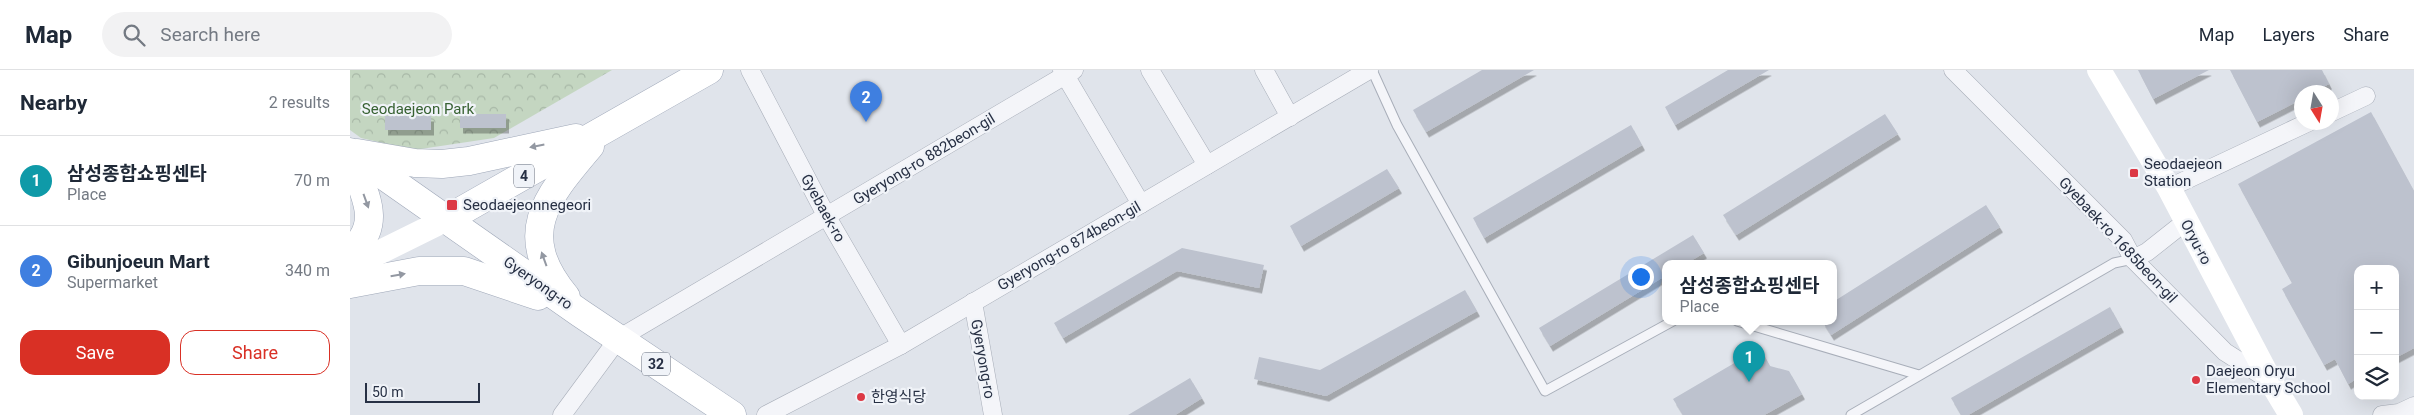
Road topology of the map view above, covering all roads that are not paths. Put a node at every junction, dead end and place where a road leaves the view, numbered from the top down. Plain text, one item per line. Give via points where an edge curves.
1 (709, 70) edge
2 (750, 70) edge
3 (1150, 70) edge
4 (1264, 70) edge
5 (1370, 70) edge
6 (1953, 70) edge
7 (2099, 70) edge
8 (1067, 72) edge
9 (2366, 96) dead end
10 (2339, 109) edge
11 (1290, 116) junction
12 (2294, 129) edge
13 (602, 132) junction
14 (350, 153) edge
15 (1207, 165) junction
16 (2169, 188) junction
17 (1141, 204) junction
18 (827, 217) junction
19 (447, 219) junction
20 (2185, 222) junction
21 (350, 252) edge
22 (2133, 259) junction
23 (350, 267) edge
24 (350, 284) edge
25 (973, 302) junction
26 (580, 313) junction
27 (1666, 325) edge
28 (1750, 325) edge
29 (618, 339) junction
30 (901, 345) junction
31 (1919, 375) junction
32 (2270, 380) junction
33 (2414, 406) edge
34 (729, 414) edge
35 (562, 415) edge
36 (766, 415) edge
37 (993, 415) edge
38 (1851, 415) edge
39 (2291, 415) edge
40 (2382, 415) edge

1 - 13 main road, 4
2 - 18 street, Gyebaek-ro
3 - 15 street
4 - 11 street
5 - 11 street, Gyeryong-ro 874beon-gil
5 - 27 lane via 1397,125 1545,391
6 - 22 street, Gyebaek-ro 1685beon-gil via 2123,240
7 - 16 street, Oryu-ro
8 - 17 street
8 - 18 street, Gyeryong-ro 882beon-gil
9 - 10 street
11 - 15 street, Gyeryong-ro 874beon-gil
12 - 16 street
13 -> 14 main road via 442,164 415,164
13 - 19 main road, 4
26 -> 13 main road via 548,271 541,252 541,216 565,176
14 - 19 main road, Gyeryong-ro
14 -> 21 main road via 370,212 369,228 360,244
15 - 17 street, Gyeryong-ro 874beon-gil
16 - 20 street, Oryu-ro
17 - 25 street, Gyeryong-ro 874beon-gil
18 - 29 street, Gyeryong-ro 882beon-gil
18 - 30 street, Gyebaek-ro
19 - 23 street
19 - 26 main road, Gyeryong-ro / 32
20 - 22 street
20 - 32 street, Oryu-ro
22 - 31 lane via 2114,263
22 - 32 street, Gyebaek-ro 1685beon-gil via 2225,352
24 -> 26 main road via 419,271 464,271 519,288
25 - 30 street, Gyeryong-ro 874beon-gil
25 - 37 street, Gyeryong-ro
26 - 29 main road, Gyeryong-ro / 32
28 - 31 lane
29 - 34 main road, Gyeryong-ro / 32
29 - 35 street
30 - 36 street, Gyeryong-ro 874beon-gil
31 - 38 lane
32 - 39 street, Oryu-ro
33 - 40 street via 2399,413

